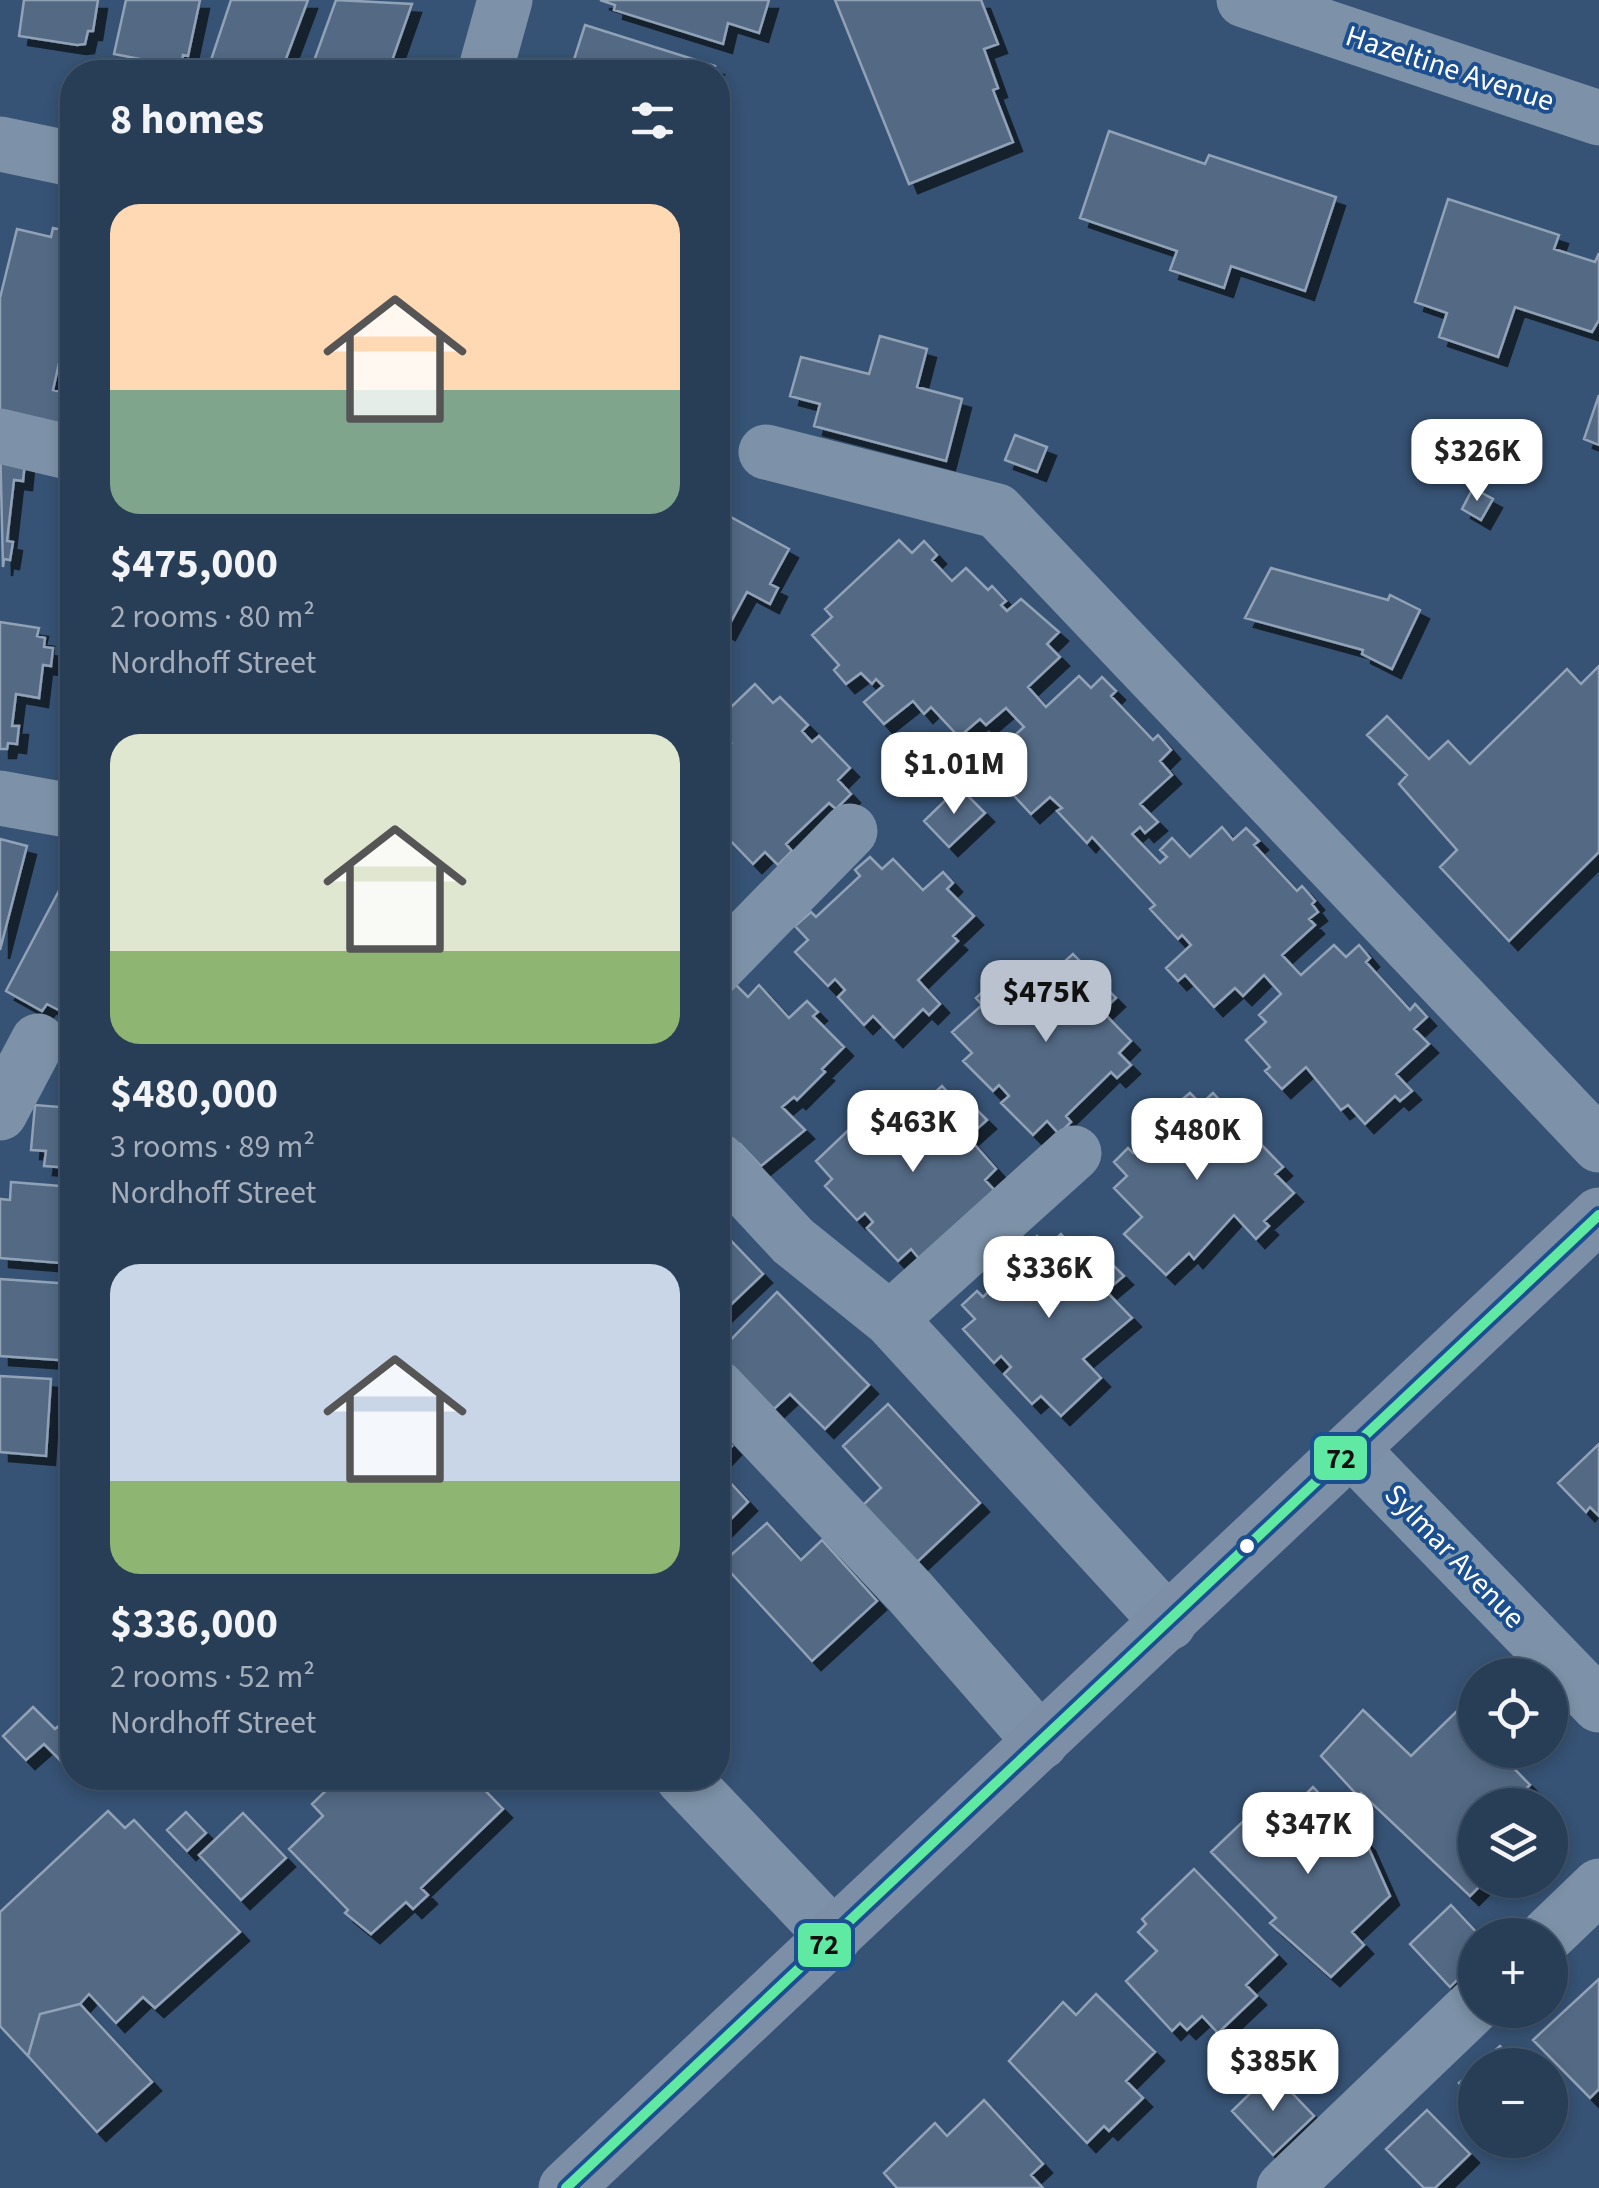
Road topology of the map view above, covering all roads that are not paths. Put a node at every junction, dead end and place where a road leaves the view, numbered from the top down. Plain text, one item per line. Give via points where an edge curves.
1 (505, 0) edge
2 (1244, 0) edge
3 (488, 60) edge
4 (1599, 118) edge
5 (0, 144) edge
6 (60, 157) edge
7 (0, 436) edge
8 (60, 450) edge
9 (766, 452) dead end
10 (0, 798) edge
11 (60, 809) edge
12 (850, 831) dead end
13 (730, 954) edge
14 (37, 1041) edge
15 (0, 1113) edge
16 (1599, 1146) edge
17 (1074, 1153) dead end
18 (730, 1173) edge
19 (1599, 1214) edge
20 (890, 1318) junction
21 (730, 1401) edge
22 (1352, 1450) junction
23 (1169, 1623) junction
24 (1599, 1705) edge
25 (1041, 1742) junction
26 (694, 1790) edge
27 (1599, 1886) edge
28 (1566, 1918) edge
29 (834, 1937) junction
30 (1458, 2021) edge
31 (566, 2188) edge
32 (1284, 2188) edge

1 - 3 street
2 - 4 street, Hazeltine Avenue
5 - 6 street
7 - 8 street
9 - 16 street via 997,512
10 - 11 street
12 - 13 street
14 - 15 street
17 - 20 street
18 - 20 street via 793,1242
19 - 22 main road
20 - 23 street
21 - 25 street
22 - 23 main road
22 - 24 street, Sylmar Avenue
23 - 25 main road
25 - 29 main road
26 - 29 street
27 - 28 street
29 - 31 main road
30 - 32 street

